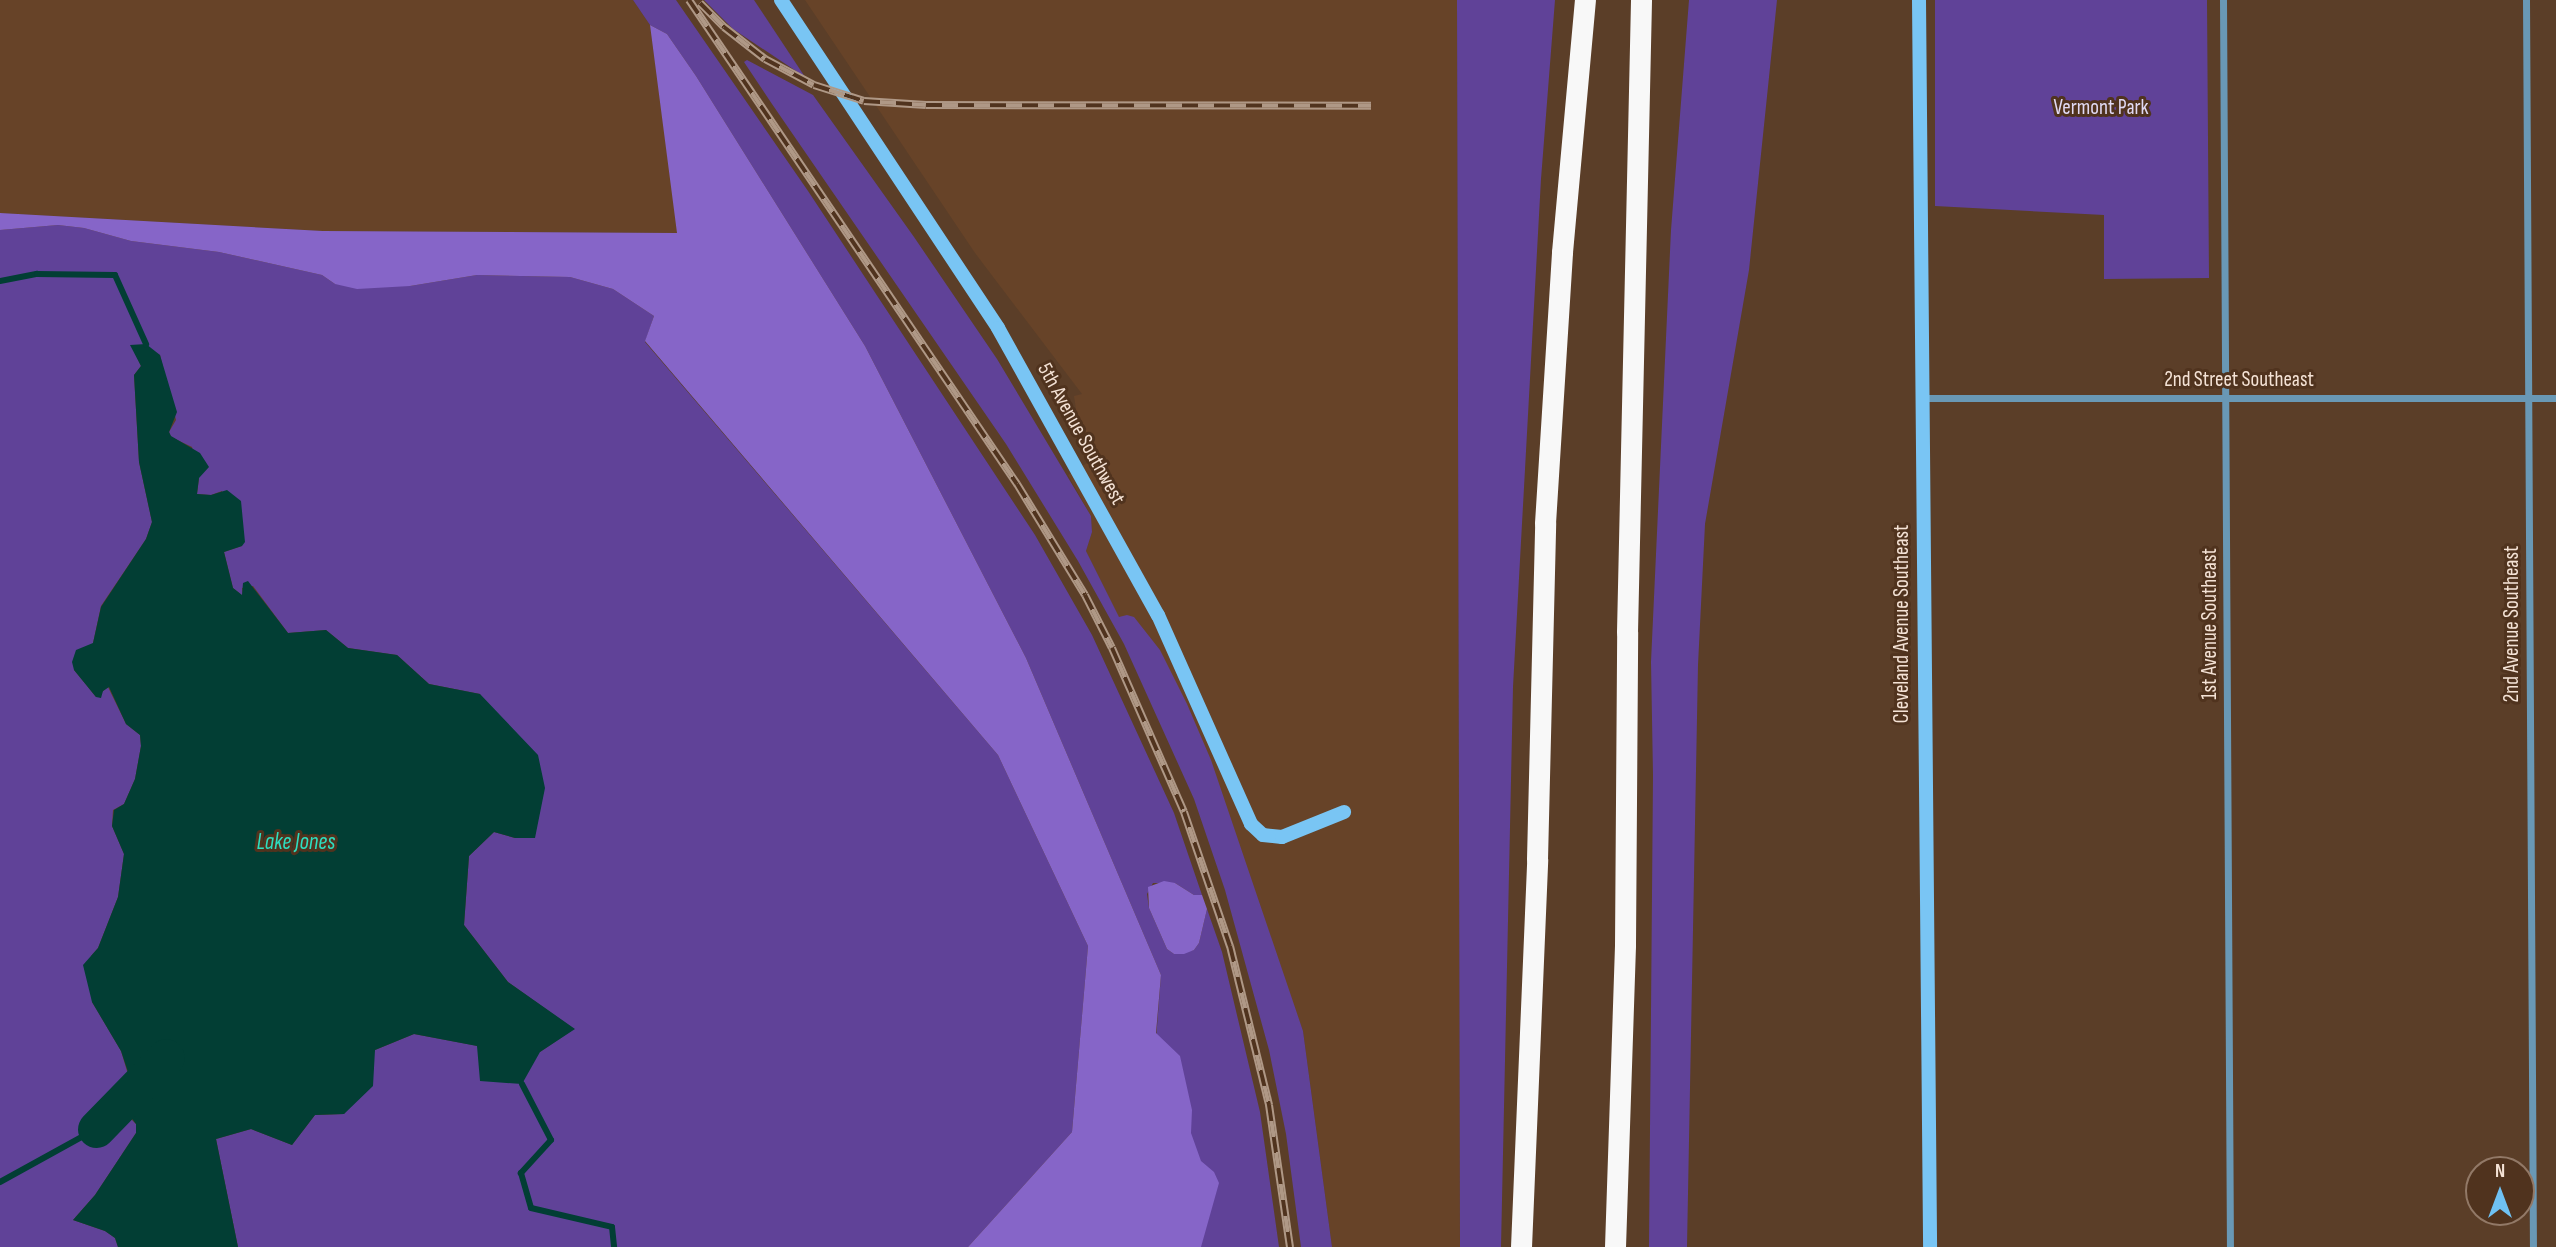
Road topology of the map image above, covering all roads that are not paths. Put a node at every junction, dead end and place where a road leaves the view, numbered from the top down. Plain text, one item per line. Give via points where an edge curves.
1 (781, 0) edge
2 (1585, 0) edge
3 (1641, 0) edge
4 (1919, 0) edge
5 (2223, 0) edge
6 (2526, 0) edge
7 (1921, 398) junction
8 (2226, 398) junction
9 (2528, 398) junction
10 (2556, 398) edge
11 (1344, 812) dead end
12 (1521, 1247) edge
13 (1615, 1247) edge
14 (1930, 1247) edge
15 (2230, 1247) edge
16 (2533, 1247) edge

1 - 11 street, 5th Avenue Southwest via 998,328 1158,615 1251,824 1263,835 1282,837
2 - 12 highway via 1562,252 1545,523
3 - 13 highway via 1625,945
4 - 7 street, Cleveland Avenue Southeast
5 - 8 street, 1st Avenue Southeast
6 - 9 street, 2nd Avenue Southeast
7 - 8 street, 2nd Street Southeast
7 - 14 street, Cleveland Avenue Southeast
8 - 9 street, 2nd Street Southeast
8 - 15 street, 1st Avenue Southeast
9 - 10 street, 2nd Street Southeast
9 - 16 street, 2nd Avenue Southeast

